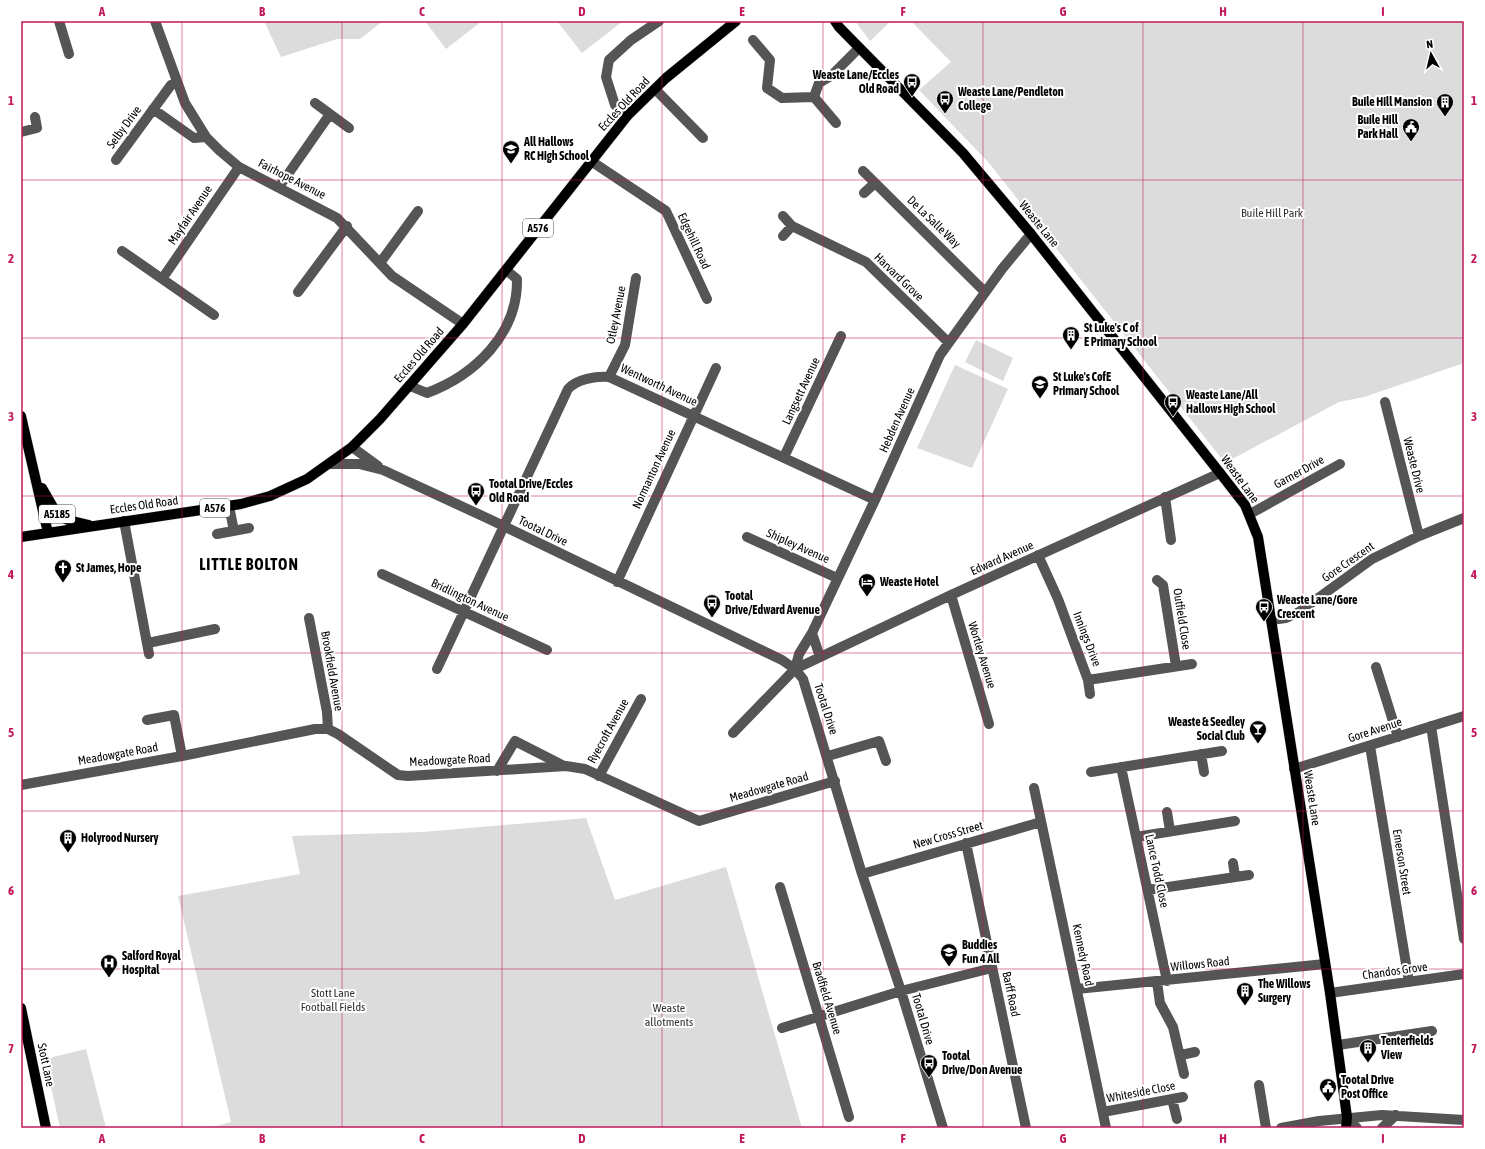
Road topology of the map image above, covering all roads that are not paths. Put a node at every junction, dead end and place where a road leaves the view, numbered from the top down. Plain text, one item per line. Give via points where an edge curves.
1 (59, 21) edge
2 (155, 21) edge
3 (659, 21) edge
4 (736, 21) edge
5 (834, 21) edge
6 (752, 40) dead end
7 (860, 48) junction
8 (69, 54) dead end
9 (177, 82) junction
10 (655, 89) junction
11 (814, 97) junction
12 (315, 103) dead end
13 (153, 109) junction
14 (330, 114) junction
15 (628, 115) junction
16 (35, 117) dead end
17 (836, 123) dead end
18 (348, 128) dead end
19 (21, 132) edge
20 (206, 137) junction
21 (703, 138) dead end
22 (116, 160) dead end
23 (591, 161) junction
24 (239, 166) junction
25 (863, 171) dead end
26 (875, 183) junction
27 (279, 187) junction
28 (864, 193) dead end
29 (418, 211) dead end
30 (783, 216) dead end
31 (347, 226) junction
32 (792, 226) junction
33 (1031, 234) junction
34 (783, 236) dead end
35 (122, 251) dead end
36 (380, 263) junction
37 (506, 270) junction
38 (162, 278) junction
39 (636, 278) dead end
40 (298, 292) dead end
41 (985, 292) junction
42 (707, 299) dead end
43 (214, 315) dead end
44 (463, 324) junction
45 (841, 336) dead end
46 (948, 342) junction
47 (716, 368) dead end
48 (609, 377) junction
49 (410, 386) junction
50 (1385, 402) dead end
51 (21, 416) edge
52 (693, 416) junction
53 (352, 446) junction
54 (784, 457) junction
55 (330, 464) junction
56 (1340, 464) dead end
57 (383, 470) junction
58 (1220, 473) junction
59 (37, 481) junction
60 (1165, 497) junction
61 (875, 500) junction
62 (229, 506) junction
63 (1250, 514) junction
64 (1464, 518) edge
65 (124, 522) junction
66 (93, 526) junction
67 (505, 526) junction
68 (249, 528) dead end
69 (234, 531) junction
70 (48, 533) junction
71 (217, 534) dead end
72 (1419, 536) junction
73 (21, 537) edge
74 (747, 537) dead end
75 (1171, 540) dead end
76 (1038, 555) junction
77 (382, 574) dead end
78 (838, 578) junction
79 (1157, 580) dead end
80 (617, 582) junction
81 (951, 594) junction
82 (464, 612) junction
83 (309, 618) dead end
84 (1271, 620) junction
85 (215, 629) dead end
86 (812, 633) junction
87 (148, 643) junction
88 (547, 650) dead end
89 (149, 654) dead end
90 (820, 657) junction
91 (1192, 664) dead end
92 (1176, 666) junction
93 (1376, 667) dead end
94 (437, 669) dead end
95 (795, 669) junction
96 (1088, 680) junction
97 (1090, 694) dead end
98 (641, 699) dead end
99 (1464, 716) edge
100 (148, 720) dead end
101 (989, 724) dead end
102 (1431, 726) junction
103 (328, 729) junction
104 (733, 732) dead end
105 (1398, 737) junction
106 (1370, 746) junction
107 (1222, 751) dead end
108 (1201, 754) junction
109 (182, 756) junction
110 (828, 756) junction
111 (886, 761) dead end
112 (564, 766) junction
113 (1121, 767) junction
114 (1294, 769) junction
115 (497, 771) junction
116 (1091, 772) dead end
117 (1204, 772) dead end
118 (598, 776) junction
119 (835, 781) junction
120 (21, 785) edge
121 (1034, 788) dead end
122 (1167, 812) dead end
123 (1235, 821) dead end
124 (1042, 822) junction
125 (1170, 831) junction
126 (1136, 836) junction
127 (966, 842) junction
128 (1233, 863) dead end
129 (862, 874) junction
130 (1249, 875) dead end
131 (1235, 876) junction
132 (780, 887) dead end
133 (1148, 890) junction
134 (1464, 939) edge
135 (1325, 964) junction
136 (992, 968) junction
137 (1464, 974) edge
138 (1162, 981) junction
139 (1409, 982) junction
140 (1077, 989) junction
141 (901, 991) junction
142 (1330, 993) junction
143 (21, 1008) edge
144 (818, 1017) junction
145 (782, 1028) dead end
146 (1432, 1031) dead end
147 (1338, 1045) junction
148 (1195, 1052) dead end
149 (1181, 1055) junction
150 (1184, 1074) dead end
151 (1259, 1085) dead end
152 (1183, 1097) dead end
153 (1172, 1099) junction
154 (1103, 1112) junction
155 (1396, 1115) junction
156 (849, 1117) dead end
157 (1347, 1117) junction
158 (1176, 1119) dead end
159 (1464, 1120) edge
160 (46, 1128) edge
161 (943, 1128) edge
162 (1026, 1128) edge
163 (1106, 1128) edge
164 (1266, 1128) edge
165 (1281, 1128) edge
166 (1346, 1128) edge
167 (1357, 1128) edge
168 (1382, 1128) edge

1 - 8 street
2 - 9 street, Fairhope Avenue
3 - 15 street via 631,40 609,60 606,77 615,105
4 - 10 main road, Eccles Old Road / A576
5 - 7 main road, Weaste Lane
6 - 11 street via 770,60 767,88 782,98
7 - 11 street via 831,76 819,83
7 - 33 main road, Weaste Lane via 962,153
9 - 13 street, Selby Drive via 171,85
9 - 20 street, Fairhope Avenue via 185,103
10 - 15 main road, Eccles Old Road / A576
10 - 21 street
11 - 17 street
12 - 14 street
13 - 20 street, Selby Drive via 194,138
13 - 22 street, Selby Drive
14 - 18 street
14 - 27 street
15 - 23 main road, Eccles Old Road / A576
16 - 19 street via 37,128
20 - 24 street, Fairhope Avenue
23 - 37 main road, Eccles Old Road / A576
23 - 42 street, Edgehill Road via 666,211
24 - 27 street, Fairhope Avenue
24 - 38 street, Mayfair Avenue
25 - 26 street, De La Salle Way
26 - 28 street
26 - 41 street, De La Salle Way
27 - 31 street, Fairhope Avenue via 324,210
29 - 36 street
30 - 32 street, Harvard Grove
31 - 36 street, Fairhope Avenue
31 - 40 street
32 - 34 street
32 - 46 street, Harvard Grove via 866,262
33 - 41 street, Hebden Avenue
33 - 58 main road, Weaste Lane
35 - 38 street
36 - 44 street, Fairhope Avenue via 392,276
37 - 44 main road, Eccles Old Road / A576
37 - 49 street via 517,279 517,291 508,322 488,352 470,370 446,386 426,393
38 - 43 street
39 - 48 street, Otley Avenue via 626,345
41 - 46 street, Hebden Avenue
44 - 49 main road, Eccles Old Road / A576
45 - 54 street, Langsett Avenue
46 - 61 street, Hebden Avenue
47 - 52 street, Normanton Avenue
48 - 52 street, Wentworth Avenue
48 - 67 street, Wentworth Avenue via 598,376 572,385 568,389
49 - 53 main road, Eccles Old Road / A576
50 - 72 street, Weaste Drive
51 - 59 main road, A5185
52 - 54 street, Wentworth Avenue
52 - 80 street, Normanton Avenue
53 - 55 main road, Eccles Old Road / A576
53 - 57 street, Tootal Drive
54 - 61 street, Wentworth Avenue
55 - 57 street, Tootal Drive via 359,464
55 - 62 main road, Eccles Old Road / A576 via 307,480 270,496
56 - 63 street, Garner Drive
57 - 67 street, Tootal Drive
58 - 60 street, Edward Avenue
58 - 63 main road, Weaste Lane
59 - 66 main road, A5185 via 57,514 68,520
59 - 70 main road, A5185
60 - 75 street
60 - 76 street, Edward Avenue
61 - 78 street, Hebden Avenue
62 - 65 main road, Eccles Old Road / A576
62 - 69 street
63 - 84 main road, Weaste Lane via 1258,537
64 - 72 street, Gore Crescent
65 - 66 main road, Eccles Old Road / A576
65 - 87 street
66 - 70 main road, Eccles Old Road / A576
67 - 80 street, Tootal Drive
67 - 82 street, Wentworth Avenue
68 - 69 street
69 - 71 street
70 - 73 main road, Eccles Old Road / A576
72 - 84 street, Gore Crescent via 1372,559 1299,612 1286,618
74 - 78 street, Shipley Avenue
76 - 81 street, Edward Avenue
76 - 96 street, Innings Drive via 1058,599
77 - 82 street, Bridlington Avenue
78 - 86 street, Hebden Avenue
79 - 92 street, Outfield Close via 1163,584
80 - 95 street, Tootal Drive via 782,660
81 - 90 street, Edward Avenue
81 - 101 street, Wortley Avenue
82 - 88 street, Bridlington Avenue
82 - 94 street, Wentworth Avenue
83 - 103 street, Brookfield Avenue
84 - 114 main road, Weaste Lane
85 - 87 street
86 - 90 street
86 - 95 street, Hebden Avenue via 799,654
87 - 89 street
90 - 95 street, Edward Avenue
91 - 92 street, Innings Drive
92 - 96 street, Innings Drive
93 - 105 street
95 - 104 street
95 - 110 street, Tootal Drive via 803,679
96 - 97 street
98 - 118 street, Ryecroft Avenue
99 - 102 street, Gore Avenue
100 - 109 street via 174,715
102 - 105 street, Gore Avenue
102 - 134 street
103 - 109 street, Meadowgate Road via 315,729
103 - 115 street, Meadowgate Road via 398,775
105 - 106 street, Gore Avenue
106 - 114 street, Gore Avenue
106 - 139 street, Emerson Street
107 - 108 street
108 - 113 street
108 - 117 street
109 - 120 street, Meadowgate Road
110 - 111 street via 879,741
110 - 119 street, Tootal Drive
112 - 115 street, Meadowgate Road
112 - 115 street via 515,741
112 - 118 street, Meadowgate Road via 585,769
113 - 116 street
113 - 126 street, Lance Todd Close
114 - 135 main road, Weaste Lane
118 - 119 street, Meadowgate Road via 699,821
119 - 129 street, Tootal Drive
121 - 124 street, Kennedy Road
122 - 125 street
123 - 125 street
124 - 127 street, New Cross Street
124 - 140 street, Kennedy Road
125 - 126 street
126 - 133 street, Lance Todd Close
127 - 129 street, New Cross Street
127 - 136 street, Barff Road
128 - 131 street
129 - 141 street, Tootal Drive
130 - 131 street
131 - 133 street
132 - 144 street, Bradfield Avenue
133 - 138 street, Lance Todd Close
135 - 138 street, Willows Road
135 - 142 main road, Weaste Lane
136 - 141 street
136 - 162 street, Barff Road
137 - 139 street, Chandos Grove
138 - 140 street, Willows Road
138 - 149 street, Lance Todd Close via 1160,1003 1173,1027
139 - 142 street, Chandos Grove
140 - 154 street, Kennedy Road
141 - 144 street
141 - 161 street, Tootal Drive
142 - 147 main road, Weaste Lane
143 - 160 main road, Stott Lane
144 - 145 street
144 - 156 street, Bradfield Avenue
146 - 147 street
147 - 157 main road, Weaste Lane
148 - 149 street
149 - 150 street, Lance Todd Close
151 - 164 street
152 - 153 street, Whiteside Close
153 - 154 street, Whiteside Close
153 - 158 street
154 - 163 street, Kennedy Road
155 - 157 street
155 - 159 street
155 - 168 street
157 - 165 street
157 - 166 main road, Weaste Lane
157 - 167 street

